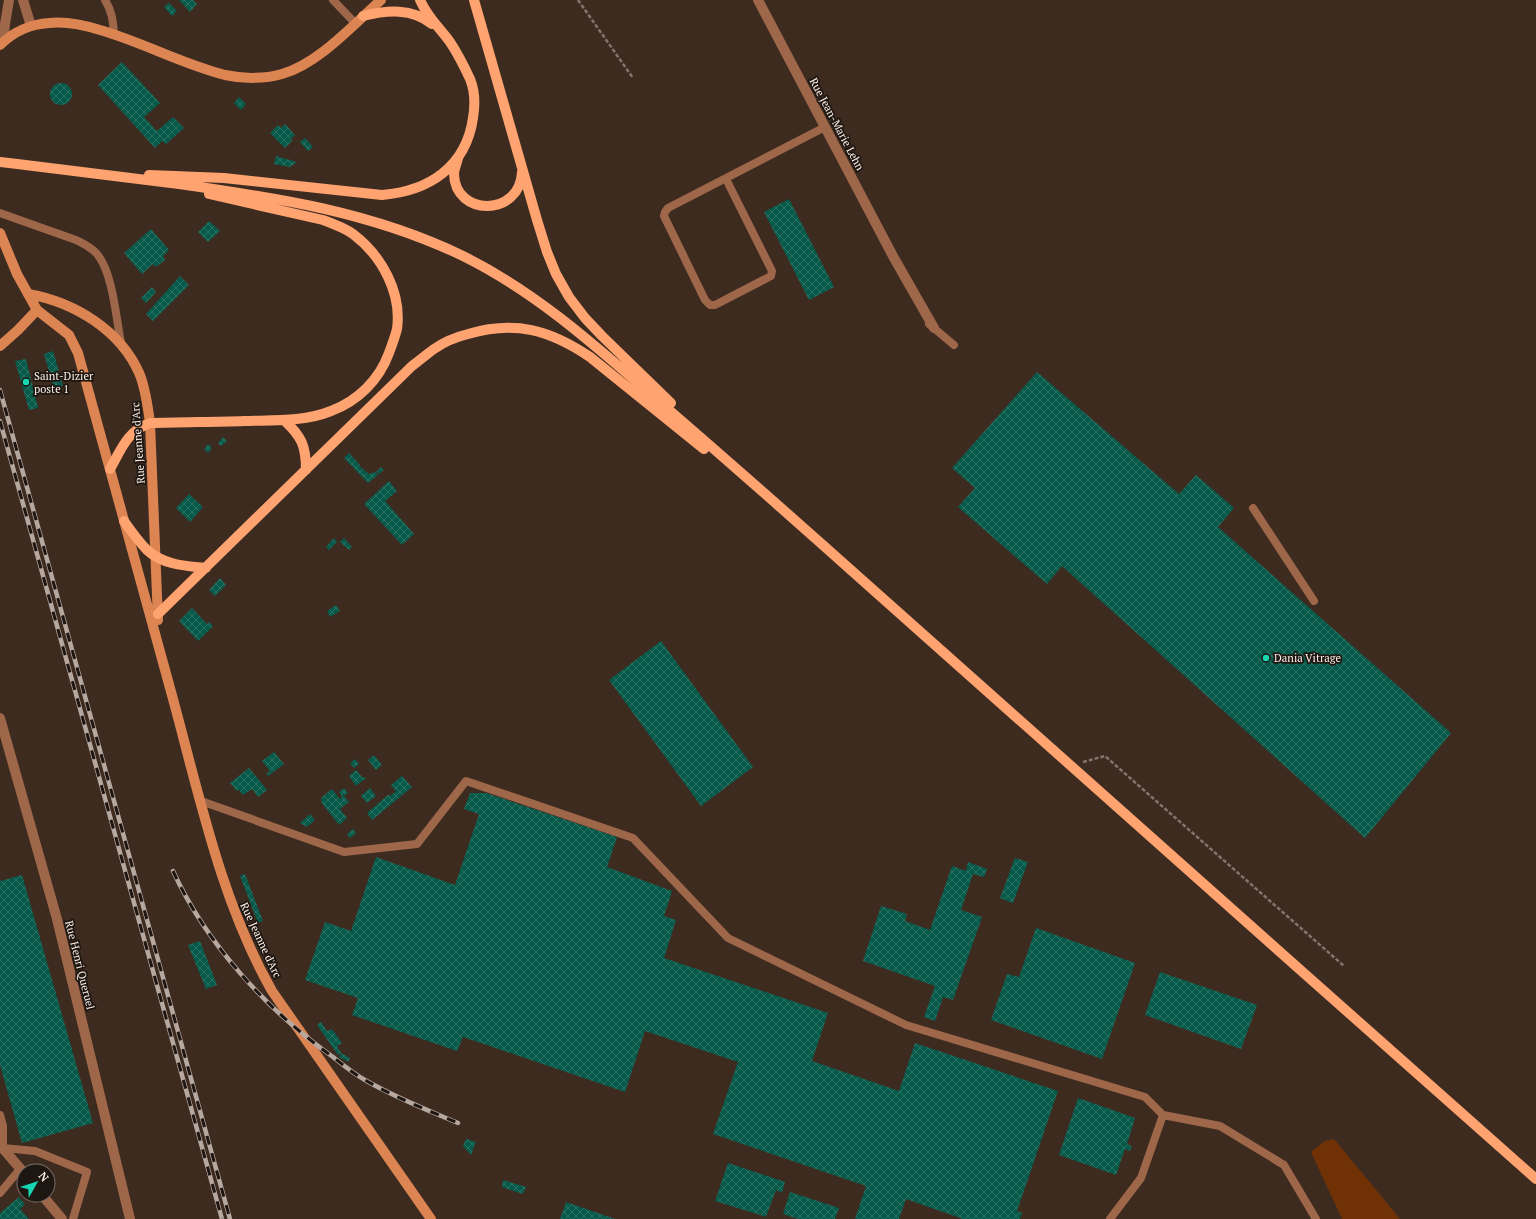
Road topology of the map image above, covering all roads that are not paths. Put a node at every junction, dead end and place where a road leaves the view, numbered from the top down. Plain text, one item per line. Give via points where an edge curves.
1 (9, 0) edge
2 (23, 0) edge
3 (105, 0) edge
4 (333, 0) edge
5 (381, 0) edge
6 (420, 0) edge
7 (474, 0) edge
8 (758, 0) edge
9 (359, 19) junction
10 (32, 26) junction
11 (436, 26) junction
12 (114, 34) junction
13 (2, 43) edge
14 (825, 127) junction
15 (458, 158) junction
16 (0, 162) edge
17 (522, 169) junction
18 (87, 172) junction
19 (726, 179) junction
20 (145, 180) junction
21 (0, 213) edge
22 (0, 233) edge
23 (28, 294) junction
24 (38, 310) junction
25 (931, 326) joint
26 (121, 343) junction
27 (954, 345) dead end
28 (0, 346) edge
29 (284, 420) junction
30 (150, 423) junction
31 (110, 469) junction
32 (306, 470) junction
33 (748, 479) junction
34 (1254, 508) dead end
35 (124, 522) junction
36 (810, 534) junction
37 (155, 556) junction
38 (206, 568) junction
39 (1314, 601) dead end
40 (158, 614) junction
41 (161, 654) junction
42 (0, 718) edge
43 (201, 802) junction
44 (0, 1115) edge
45 (1162, 1115) junction
46 (1, 1148) edge
47 (16, 1164) edge
48 (16, 1177) edge
49 (1536, 1179) edge
50 (0, 1193) edge
51 (49, 1203) edge
52 (62, 1219) edge
53 (73, 1219) edge
54 (130, 1219) edge
55 (432, 1219) edge
56 (1110, 1219) edge
57 (1316, 1219) edge

1 - 13 street
2 - 10 street
3 - 12 lane via 113,19
4 - 9 lane
5 - 9 main road
6 - 11 main road
7 - 17 main road
8 - 14 street, Rue Jean-Marie Lehn
9 - 11 main road via 378,12 405,12 426,19
9 - 12 main road via 319,55 299,68 282,74 244,78 226,75
10 - 12 main road via 49,22 68,23
10 - 13 main road via 17,32
11 - 15 main road via 462,61 471,82 475,106 471,132
14 - 19 lane
14 - 25 street, Rue Jean-Marie Lehn
15 - 17 main road via 454,172 456,184 463,196 473,203 485,206 497,205 515,194 520,185
15 - 18 main road via 444,172 420,188 382,194 224,178
16 - 18 main road
17 - 33 main road via 547,252 569,297 602,336
18 - 20 main road
19 - 19 lane via 668,208 664,216 710,306 771,276 772,271
20 - 29 main road via 323,220 352,234 368,246 380,262 395,298 397,314 397,330 381,370 373,382 347,403 318,416
20 - 33 main road via 267,196 346,213 413,234 466,257 522,290 582,334
21 - 26 lane via 76,240 97,254 109,279
22 - 23 main road, Rue Jeanne d'Arc
23 - 24 main road, Rue Jeanne d'Arc
23 - 26 main road, Rue Jeanne d'Arc via 71,307 97,322
24 - 28 main road
24 - 31 main road, Rue Jeanne d'Arc via 69,335 78,352
25 - 27 lane
26 - 30 main road, Rue Jeanne d'Arc via 140,375
29 - 30 main road
29 - 32 main road via 300,438 306,455
30 - 31 main road via 132,432
30 - 37 main road, Rue Jeanne d'Arc
31 - 35 main road, Rue Jeanne d'Arc
32 - 36 main road via 412,366 435,348 481,330 506,327 528,329 573,346 590,358
32 - 38 main road
33 - 36 main road
34 - 39 lane
35 - 37 main road
35 - 41 main road, Rue Jeanne d'Arc
36 - 49 main road
37 - 38 main road via 179,565
37 - 40 main road, Rue Jeanne d'Arc
38 - 40 main road
40 - 41 main road, Rue Jeanne d'Arc
41 - 43 main road, Rue Jeanne d'Arc
42 - 54 street, Rue Henri Queruel via 56,919
43 - 45 lane via 344,852 417,844 466,781 633,838 728,938 906,1025 1145,1097
43 - 55 main road, Rue Jeanne d'Arc via 232,905 272,991
44 - 46 lane via 3,1126
45 - 56 lane via 1141,1178
45 - 57 lane via 1220,1126 1284,1165
46 - 47 street
46 - 53 lane via 35,1151 87,1172
48 - 50 lane
51 - 52 street

